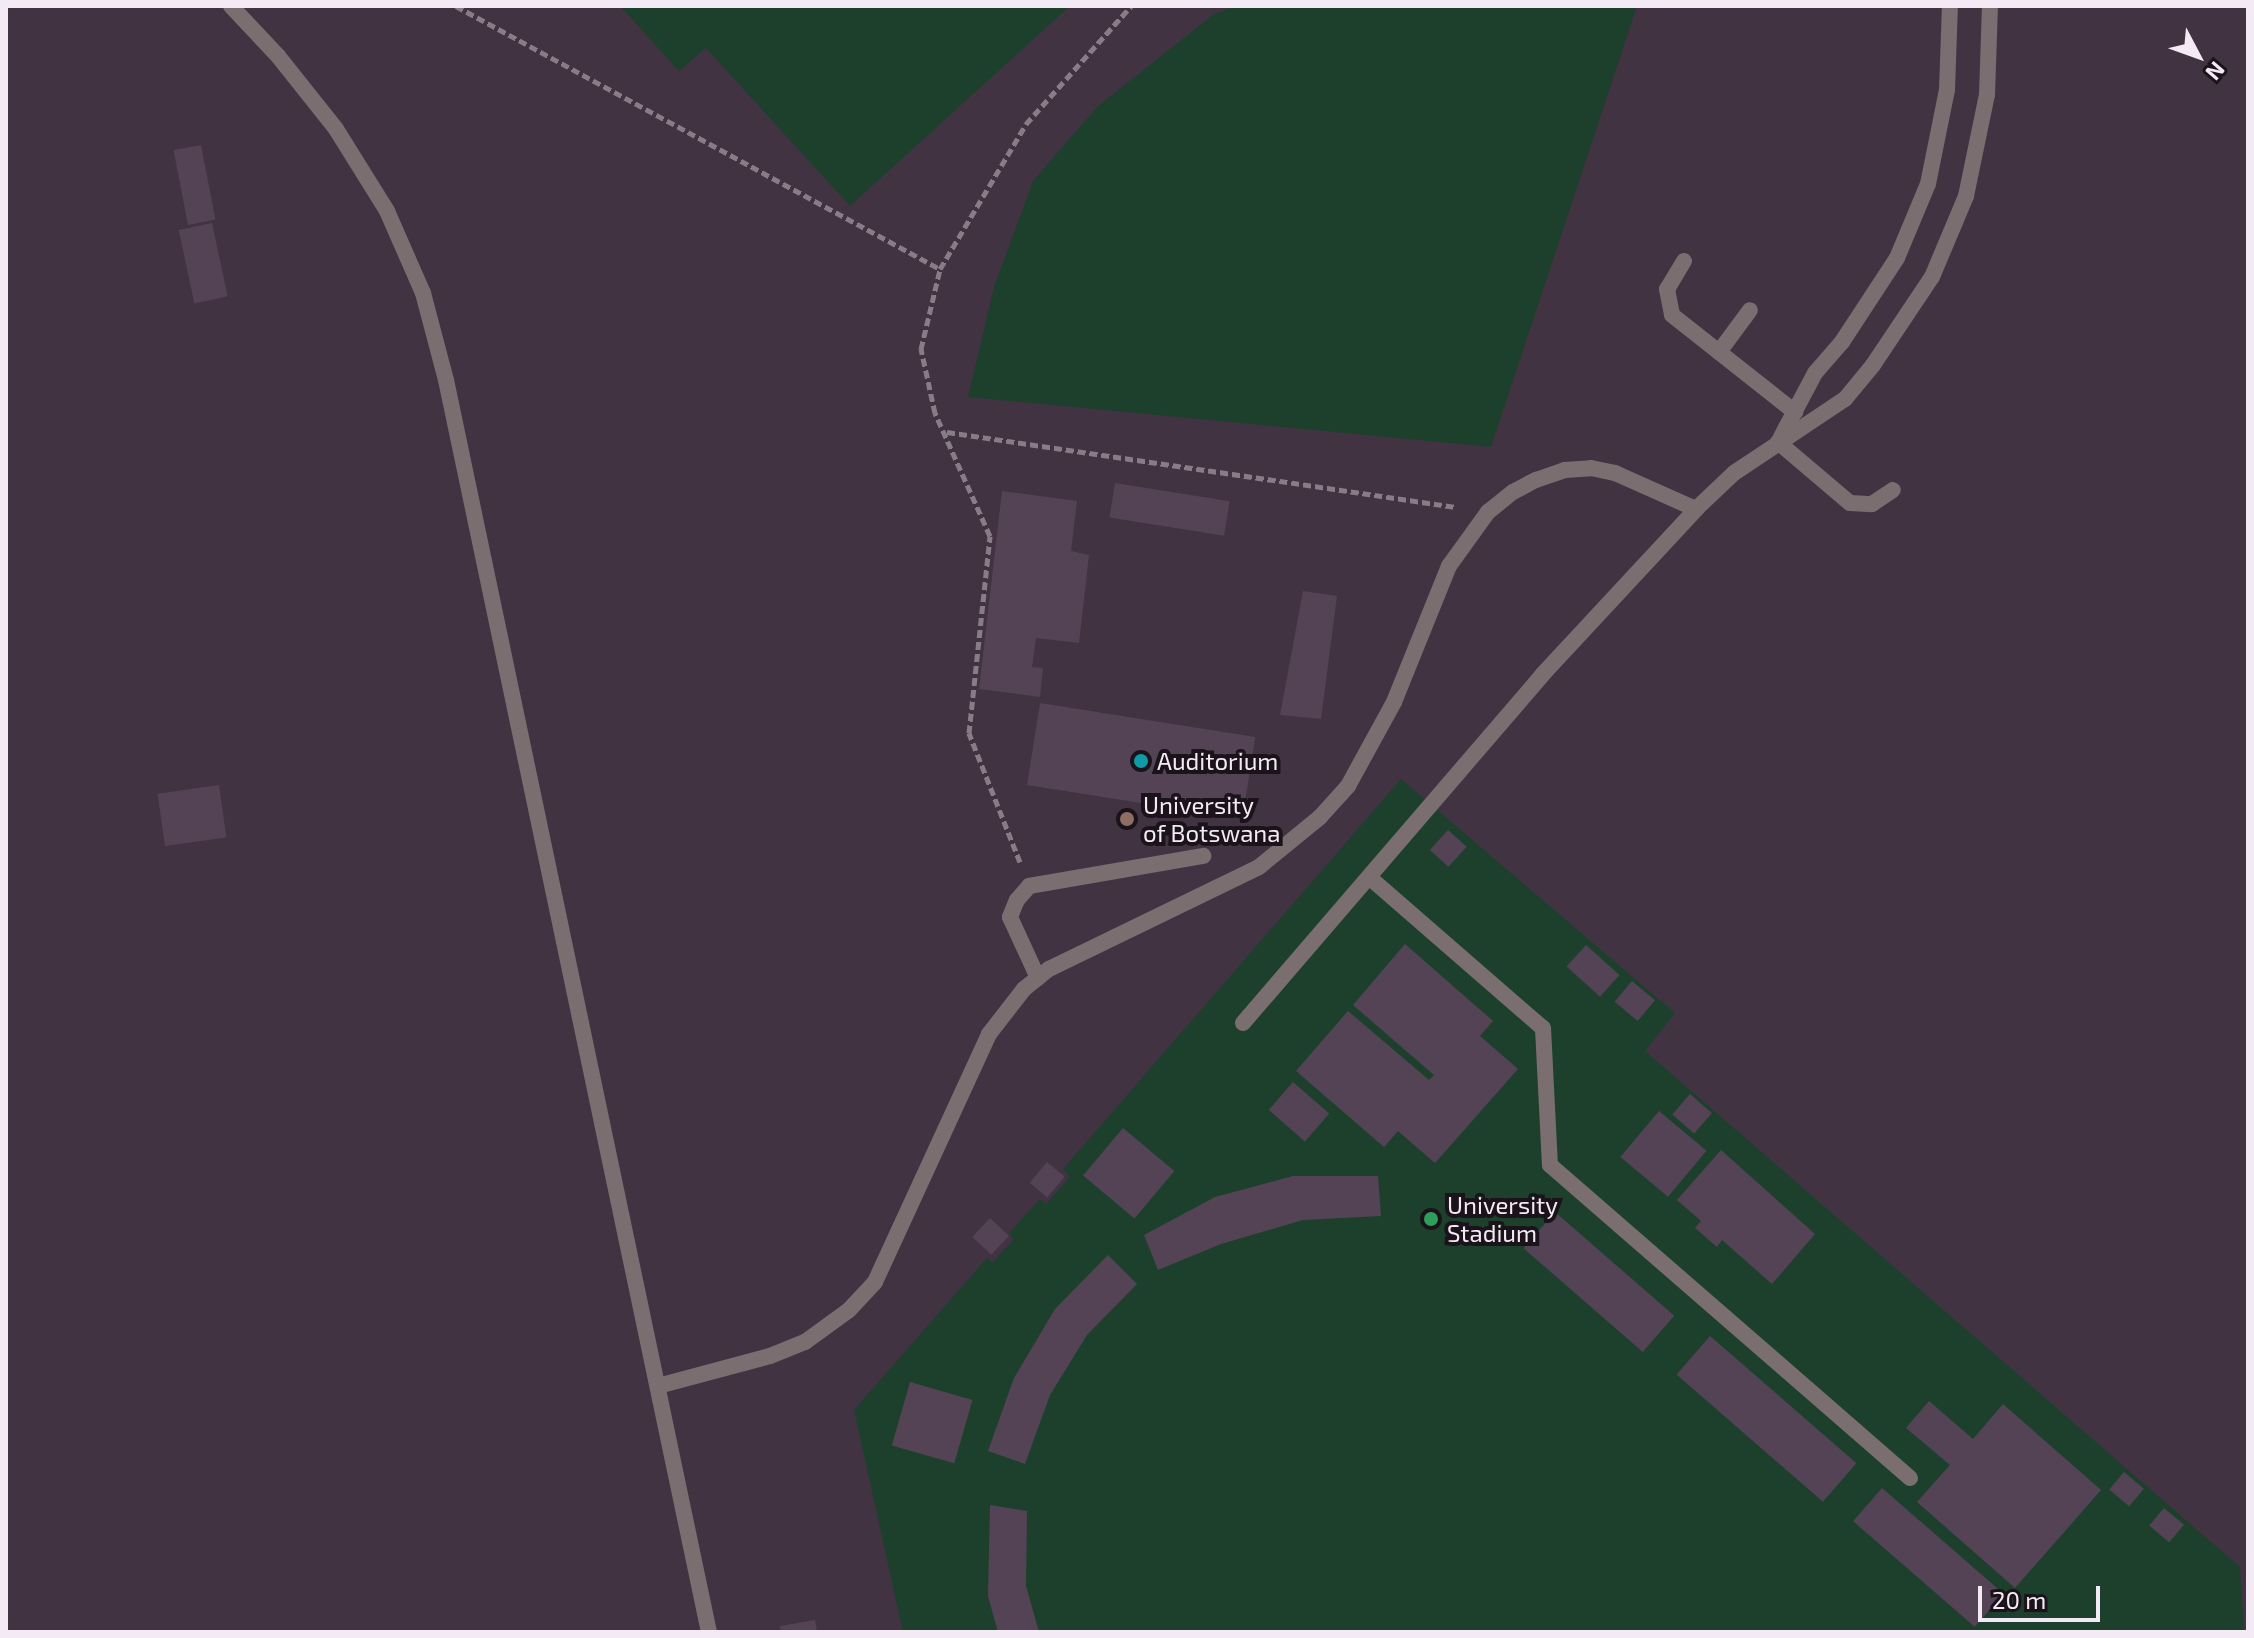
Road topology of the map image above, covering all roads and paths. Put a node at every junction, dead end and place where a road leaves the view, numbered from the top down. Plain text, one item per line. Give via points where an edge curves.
1 (231, 6) edge
2 (456, 6) edge
3 (1131, 6) edge
4 (1950, 6) edge
5 (1990, 6) edge
6 (1684, 261) dead end
7 (940, 269) junction
8 (1750, 310) dead end
9 (1719, 352) junction
10 (1795, 412) junction
11 (946, 432) junction
12 (1778, 442) junction
13 (1893, 490) dead end
14 (1696, 509) junction
15 (1488, 512) junction
16 (1203, 856) dead end
17 (1369, 877) junction
18 (1029, 886) junction
19 (1038, 978) junction
20 (1243, 1023) dead end
21 (658, 1386) junction
22 (1910, 1478) dead end
23 (709, 1632) edge

1 - 21 lane via 336,129 387,211 423,293
2 - 7 path
3 - 7 path via 1026,124
4 - 10 lane via 1947,90 1928,184 1897,258 1815,373
5 - 12 lane via 1987,95 1966,196 1932,277 1845,399
6 - 9 lane via 1670,279 1668,308
7 - 11 path via 921,349 928,393
8 - 9 lane
9 - 10 lane
10 - 12 lane
11 - 15 path
11 - 18 path via 990,536 969,733
12 - 13 lane via 1850,503 1872,504
12 - 14 lane
14 - 15 lane via 1615,473 1591,468 1536,480
14 - 17 lane via 1542,675
15 - 19 lane via 1449,566 1394,702 1348,786 1320,817 1259,867
16 - 18 lane
17 - 20 lane
17 - 22 lane via 1543,1028 1550,1165
18 - 19 lane via 1010,917
19 - 21 lane via 989,1034 875,1282 849,1310 805,1342 770,1356
21 - 23 lane

